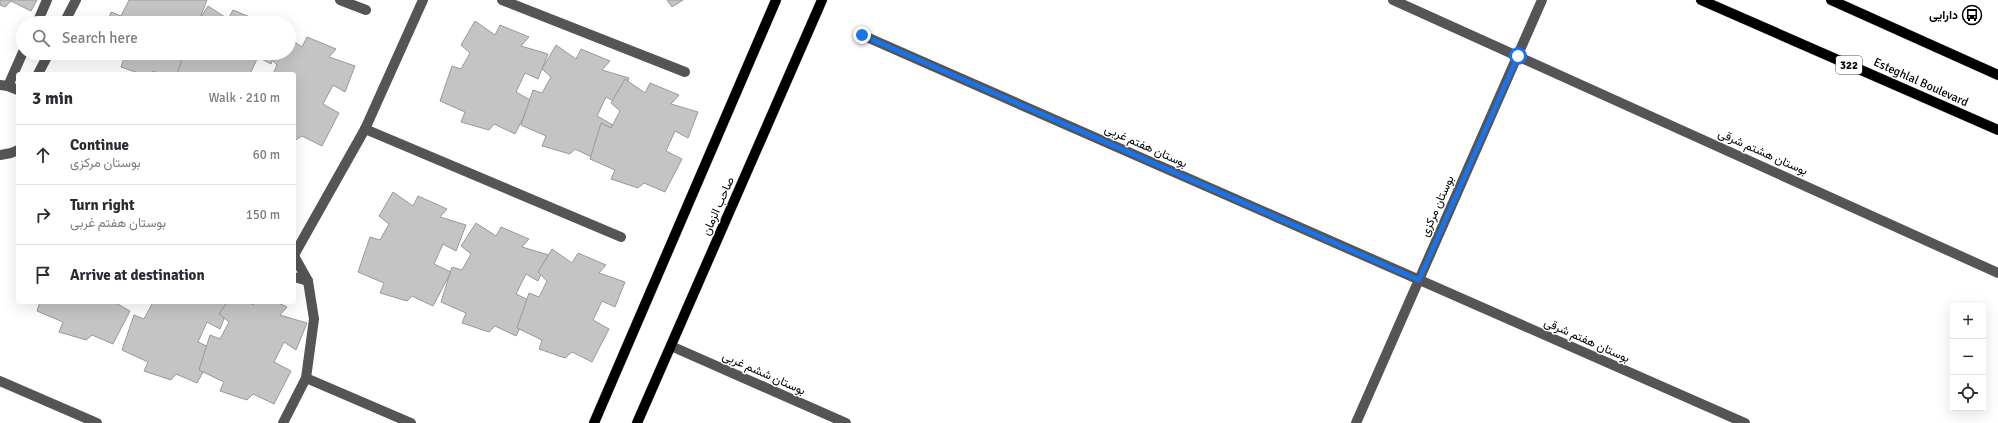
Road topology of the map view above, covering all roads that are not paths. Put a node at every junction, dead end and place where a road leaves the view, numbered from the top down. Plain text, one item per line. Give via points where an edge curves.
1 (47, 0) edge
2 (76, 0) edge
3 (340, 0) edge
4 (423, 0) edge
5 (502, 0) edge
6 (776, 0) edge
7 (822, 0) edge
8 (1393, 0) edge
9 (1542, 0) edge
10 (1701, 0) edge
11 (1831, 0) edge
12 (366, 10) dead end
13 (40, 16) edge
14 (68, 16) edge
15 (862, 35) dead end
16 (1518, 56) junction
17 (18, 60) edge
18 (45, 60) edge
19 (1975, 66) junction
20 (1998, 67) edge
21 (39, 72) edge
22 (685, 72) dead end
23 (1998, 75) edge
24 (4, 85) edge
25 (16, 89) edge
26 (365, 128) junction
27 (1998, 130) edge
28 (16, 151) edge
29 (0, 155) edge
30 (621, 237) dead end
31 (296, 251) edge
32 (296, 259) edge
33 (1998, 273) edge
34 (296, 278) edge
35 (1419, 280) junction
36 (308, 281) junction
37 (671, 346) junction
38 (306, 378) junction
39 (0, 381) edge
40 (97, 423) edge
41 (283, 423) edge
42 (411, 423) edge
43 (594, 423) edge
44 (637, 423) edge
45 (846, 423) edge
46 (1356, 423) edge
47 (1745, 423) edge

1 - 13 street
2 - 14 street
3 - 12 street
4 - 26 street
5 - 22 street
6 - 43 main road
7 - 37 main road, صاحب الزمان
8 - 16 street, بوستان هشتم شرقی
9 - 16 street, بوستان مرکزی
10 - 27 main road, Esteghlal Boulevard / 322
11 - 19 main road
15 - 35 street, بوستان هفتم غربی
16 - 33 street, بوستان هشتم شرقی
16 - 35 street, بوستان مرکزی
17 - 24 street
18 - 21 street
19 - 20 main road
19 - 23 main road
24 - 25 street
26 - 30 street
26 - 31 street
28 - 29 street
32 - 36 street
34 - 36 street
35 - 46 street, بوستان مرکزی
35 - 47 street, بوستان هفتم شرقی
36 - 38 street via 314,319
37 - 44 main road, صاحب الزمان
37 - 45 street, بوستان ششم غربی
38 - 41 street
38 - 42 street
39 - 40 street

